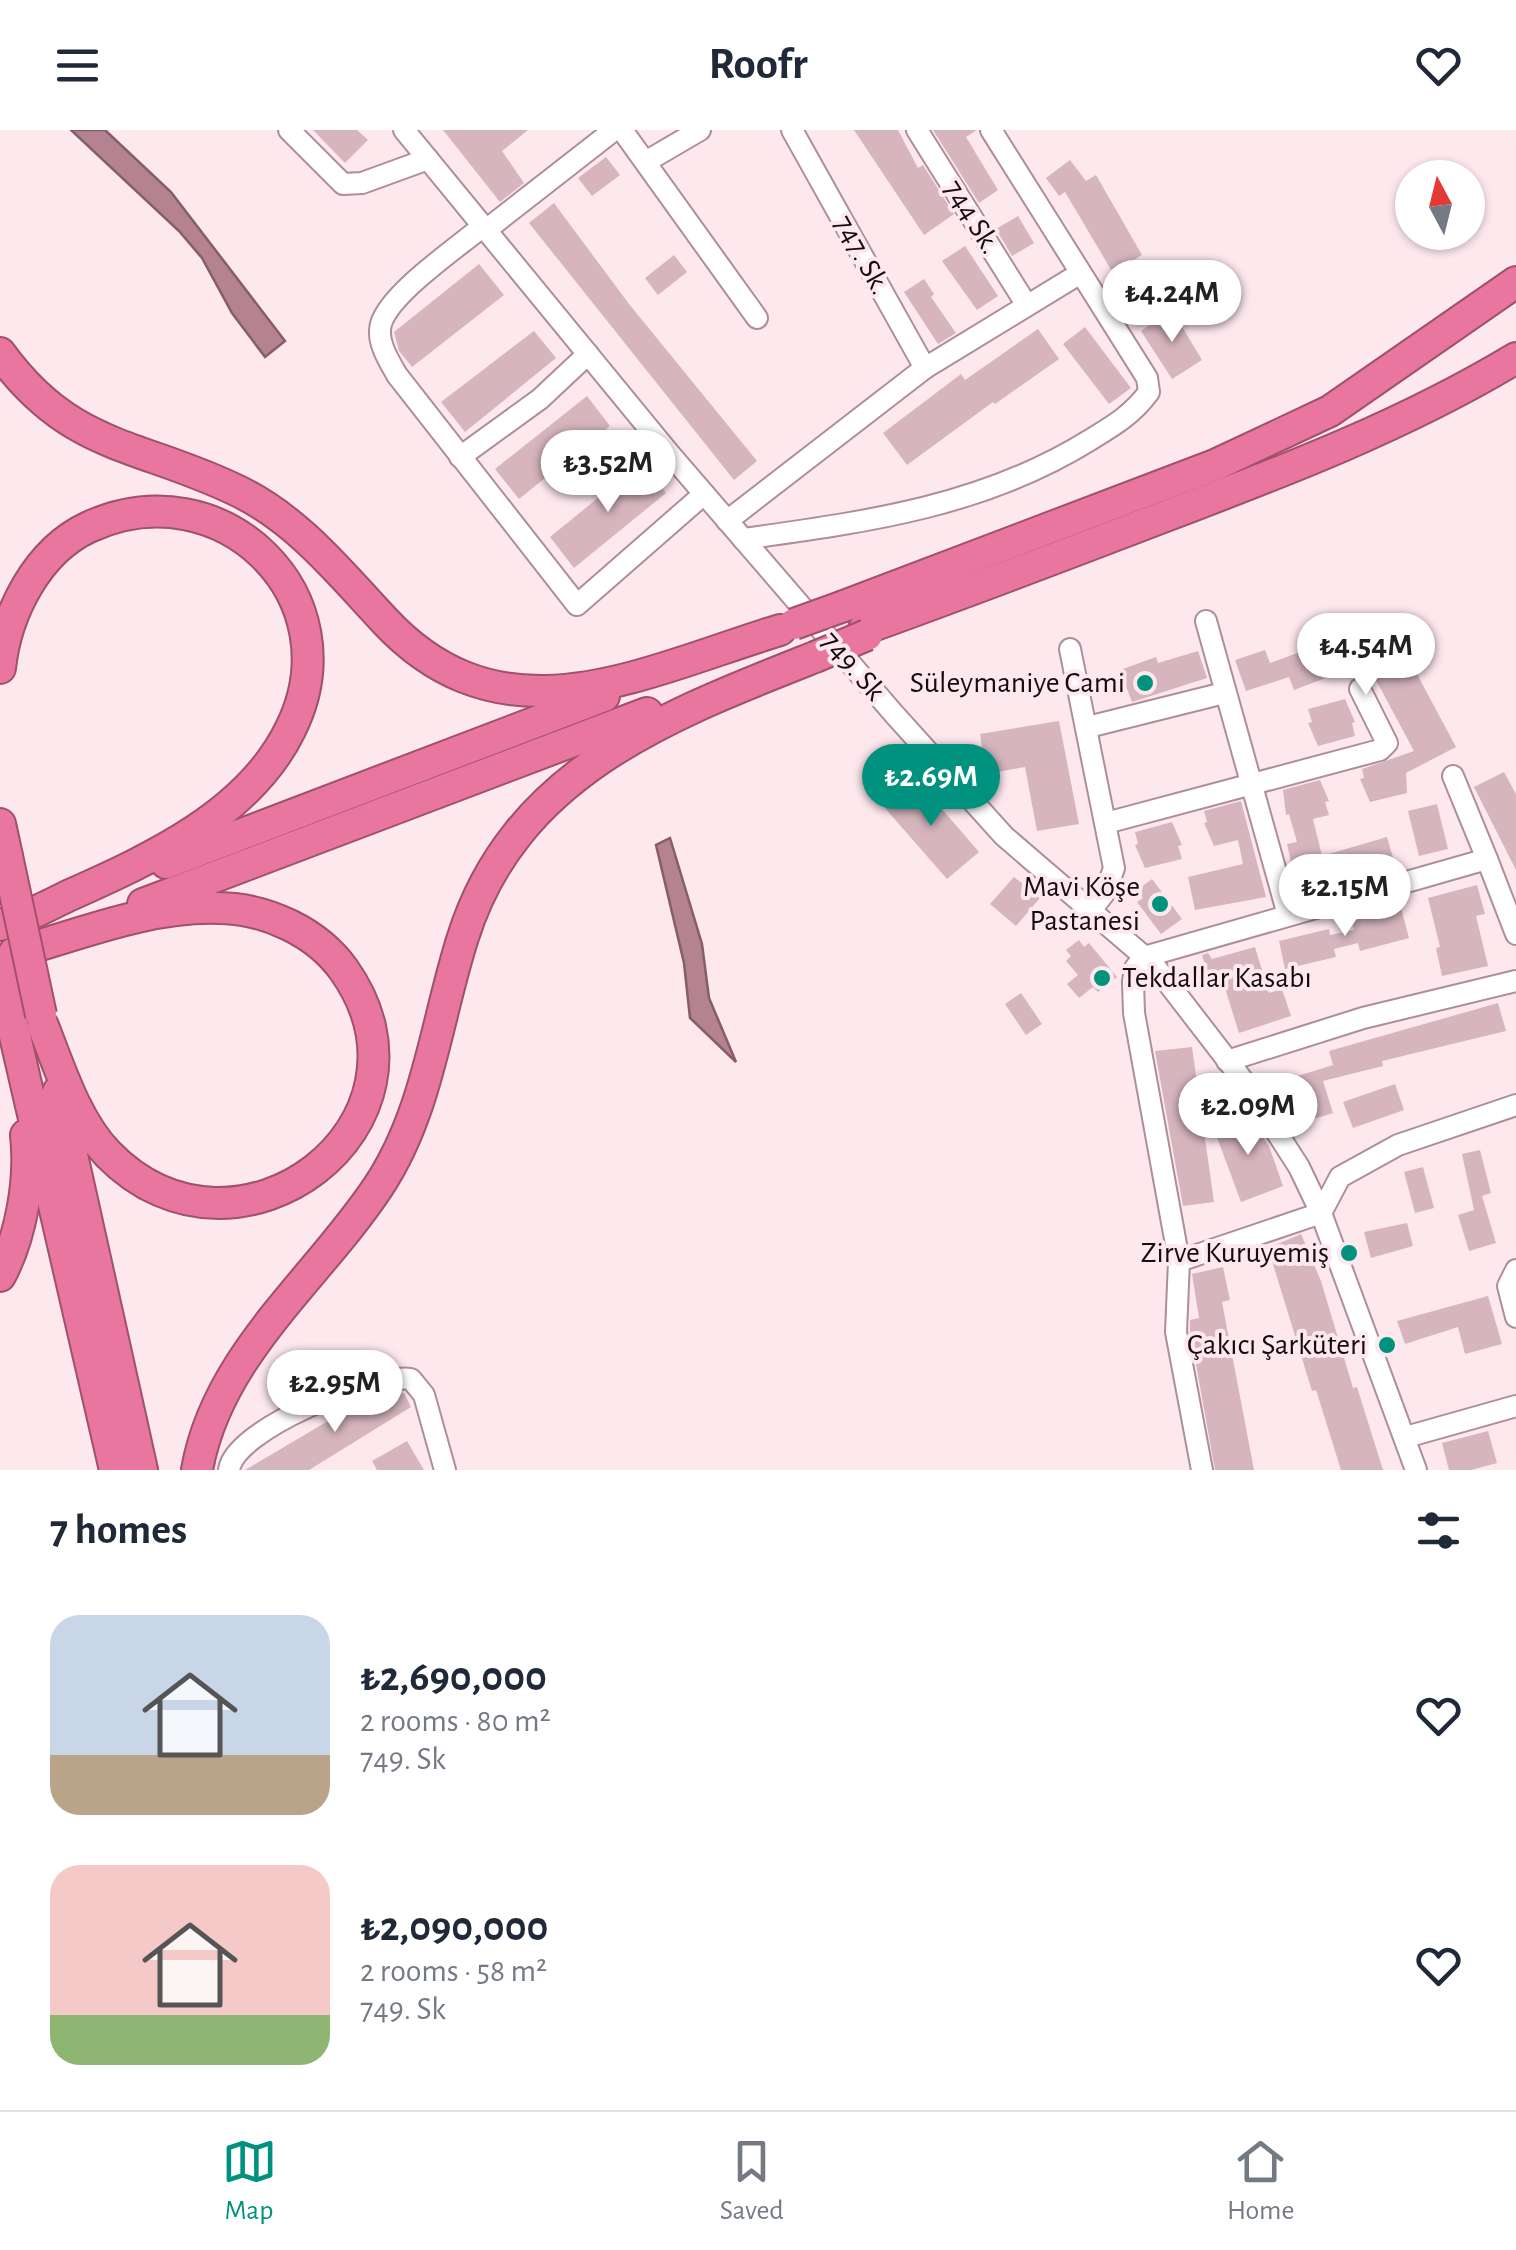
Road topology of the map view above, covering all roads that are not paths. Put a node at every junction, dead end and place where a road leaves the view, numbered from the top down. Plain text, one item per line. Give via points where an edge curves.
1 (289, 130) edge
2 (404, 130) edge
3 (614, 130) edge
4 (622, 130) edge
5 (700, 130) edge
6 (792, 130) edge
7 (917, 130) edge
8 (991, 130) edge
9 (428, 159) junction
10 (647, 161) junction
11 (484, 228) junction
12 (1079, 274) junction
13 (1516, 282) edge
14 (1026, 304) junction
15 (757, 318) dead end
16 (0, 353) edge
17 (588, 354) junction
18 (1516, 358) edge
19 (932, 366) junction
20 (460, 456) junction
21 (704, 494) junction
22 (727, 521) junction
23 (742, 539) junction
24 (1206, 620) dead end
25 (858, 623) junction
26 (787, 627) junction
27 (1070, 649) dead end
28 (814, 653) junction
29 (0, 668) edge
30 (1360, 689) dead end
31 (1224, 692) junction
32 (1088, 727) junction
33 (1453, 776) dead end
34 (1250, 782) junction
35 (1106, 823) junction
36 (3, 833) edge
37 (1487, 859) junction
38 (1092, 910) junction
39 (1288, 915) junction
40 (1516, 934) edge
41 (3, 943) edge
42 (1144, 957) junction
43 (1516, 981) edge
44 (42, 1020) junction
45 (14, 1035) junction
46 (1228, 1061) junction
47 (1516, 1106) edge
48 (1321, 1213) junction
49 (1179, 1262) junction
50 (1516, 1270) edge
51 (0, 1276) edge
52 (1516, 1317) edge
53 (1516, 1406) edge
54 (1406, 1437) junction
55 (115, 1470) edge
56 (142, 1470) edge
57 (197, 1470) edge
58 (229, 1470) edge
59 (445, 1470) edge
60 (1202, 1470) edge
61 (1416, 1470) edge

1 - 9 street via 343,184
2 - 9 street, 749. Sk
3 - 11 street
4 - 10 street
5 - 10 street
6 - 19 street, 747. Sk.
7 - 14 street, 744 Sk.
8 - 12 street
9 - 11 street, 749. Sk
10 - 15 street
11 - 17 street, 749. Sk
11 - 20 street via 394,301 380,325 397,376
12 - 14 street
12 - 23 street via 1147,378 1148,392 1133,414 1068,454 912,514
13 - 25 highway via 1314,419
14 - 19 street
16 - 26 highway via 55,414 99,438 238,491 280,516 429,662 496,690 586,686
17 - 20 street via 540,399
17 - 21 street, 749. Sk
18 - 25 highway via 1358,439 950,598
19 - 22 street
20 - 21 street via 577,606
21 - 22 street, 749. Sk
22 - 23 street, 749. Sk
23 - 38 street, 749. Sk via 1004,836
24 - 31 street
25 - 26 highway, bridge
25 - 28 highway, bridge
26 - 41 highway
27 - 32 street
28 - 41 highway
28 - 57 highway via 604,754 558,789 515,837 463,936 408,1132 379,1186 253,1344 221,1398
29 - 41 highway via 15,608 40,566 74,534 115,515 159,509 205,516 268,556 289,586 307,658 291,730 236,798 182,838
30 - 34 street via 1387,744 1380,750
31 - 32 street
31 - 34 street
32 - 35 street
33 - 37 street
34 - 35 street
34 - 39 street
35 - 38 street via 1114,868
36 - 44 highway, bridge
37 - 39 street
37 - 40 street
38 - 42 street, 749. Sk
39 - 42 street
41 - 44 highway via 176,911 261,914 302,931 354,984 369,1021 370,1091 332,1157 306,1179 238,1204 200,1203 163,1194 106,1152 83,1117
41 - 45 highway
42 - 46 street, 749. Sk
42 - 49 street via 1135,968 1134,1013
43 - 46 street via 1363,1018
44 - 56 highway
45 - 51 highway via 28,1146 11,1255
45 - 55 highway
46 - 48 street, 749. Sk via 1299,1167
47 - 48 street via 1398,1146 1354,1169 1340,1177
48 - 49 street
48 - 54 street, 749. Sk
49 - 60 street via 1176,1332
50 - 52 street via 1508,1286
53 - 54 street
54 - 61 street, 749. Sk
58 - 59 street via 252,1436 394,1376 412,1379 424,1395

